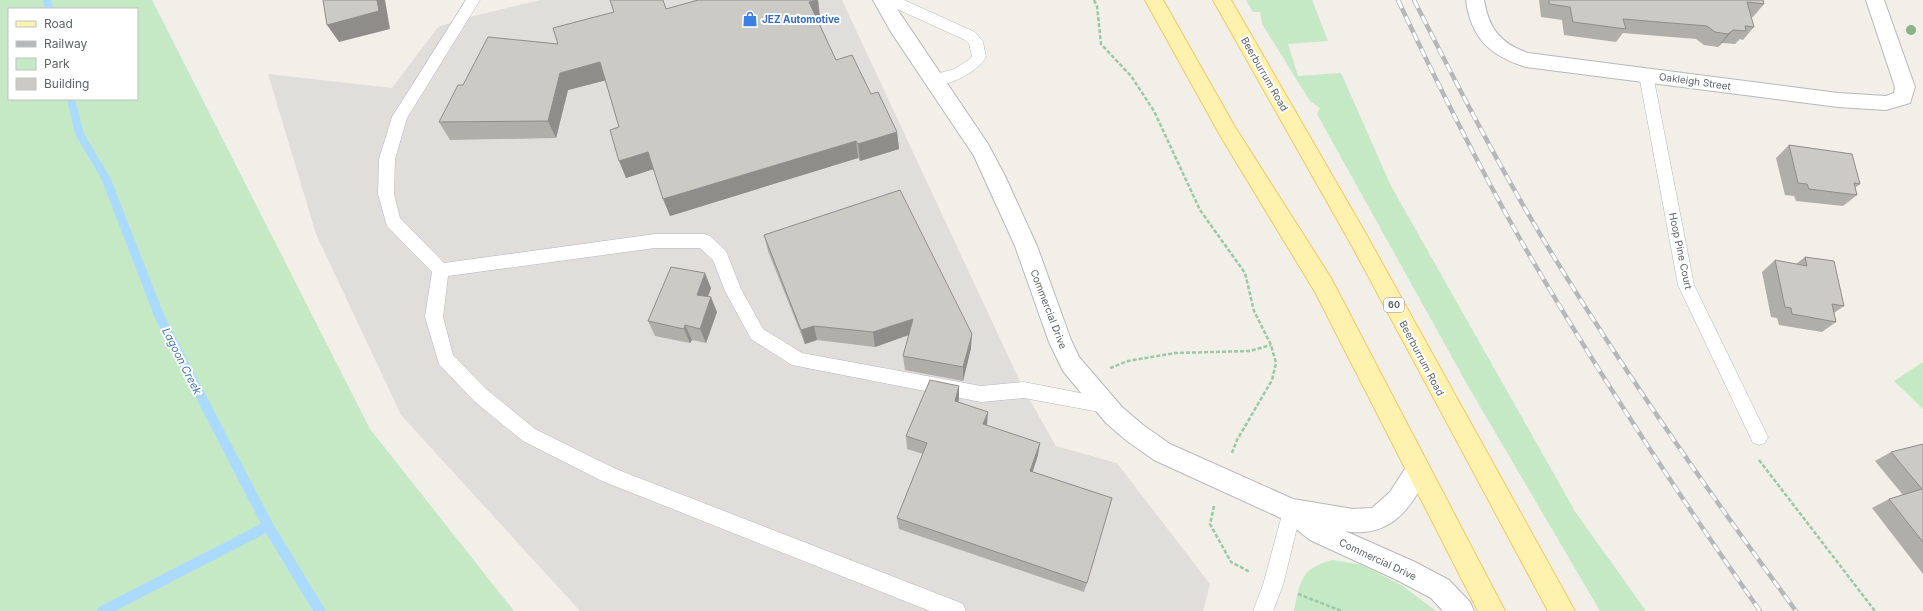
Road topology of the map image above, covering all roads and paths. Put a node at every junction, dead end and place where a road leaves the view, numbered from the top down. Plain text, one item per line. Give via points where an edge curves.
1 (473, 0) edge
2 (882, 0) edge
3 (890, 0) edge
4 (1094, 0) edge
5 (1154, 0) edge
6 (1222, 0) edge
7 (1475, 0) edge
8 (1875, 0) edge
9 (1646, 75) junction
10 (934, 80) junction
11 (441, 270) junction
12 (1271, 345) junction
13 (1083, 379) junction
14 (1105, 405) junction
15 (1759, 437) joint
16 (1418, 469) junction
17 (1222, 480) junction
18 (1292, 511) junction
19 (956, 611) edge
20 (1263, 611) edge
21 (1461, 611) edge
22 (1492, 611) edge
23 (1562, 611) edge
24 (1875, 611) edge

1 - 11 lane via 400,117 387,159 386,194 393,221
2 - 10 street, Commercial Drive
3 - 10 lane via 961,30 976,42 980,58 975,64 966,71
4 - 12 path via 1097,6 1101,44 1131,76 1154,111 1200,210 1245,273 1254,311
5 - 16 main road via 1228,132 1323,285
6 - 23 main road, Beerburrum Road / 60 via 1359,240
7 - 9 street, Oakleigh Street via 1481,27 1492,42 1509,54 1526,60
8 - 9 street, Oakleigh Street via 1905,87 1903,98 1886,103 1838,100
9 - 15 lane, Hoop Pine Court via 1686,285
10 - 13 street, Commercial Drive via 981,150 995,176 1026,246 1060,342 1071,364
11 - 14 lane via 655,241 704,241 720,256 733,291 757,334 798,360 981,394 1024,390
11 - 19 lane via 434,317 445,359 480,395 529,435 609,475 794,550
12 - 13 path via 1250,351 1175,353 1128,361
12 - 17 path via 1276,363 1272,380 1237,440
13 - 14 street, Commercial Drive
14 - 17 street, Commercial Drive via 1135,433 1162,452
15 - 24 path via 1757,457
16 - 18 street, Commercial Drive via 1393,505 1383,515 1370,520 1354,521
16 - 22 main road
17 - 18 street, Commercial Drive
18 - 20 lane via 1275,579
18 - 21 street, Commercial Drive via 1319,532 1440,589

